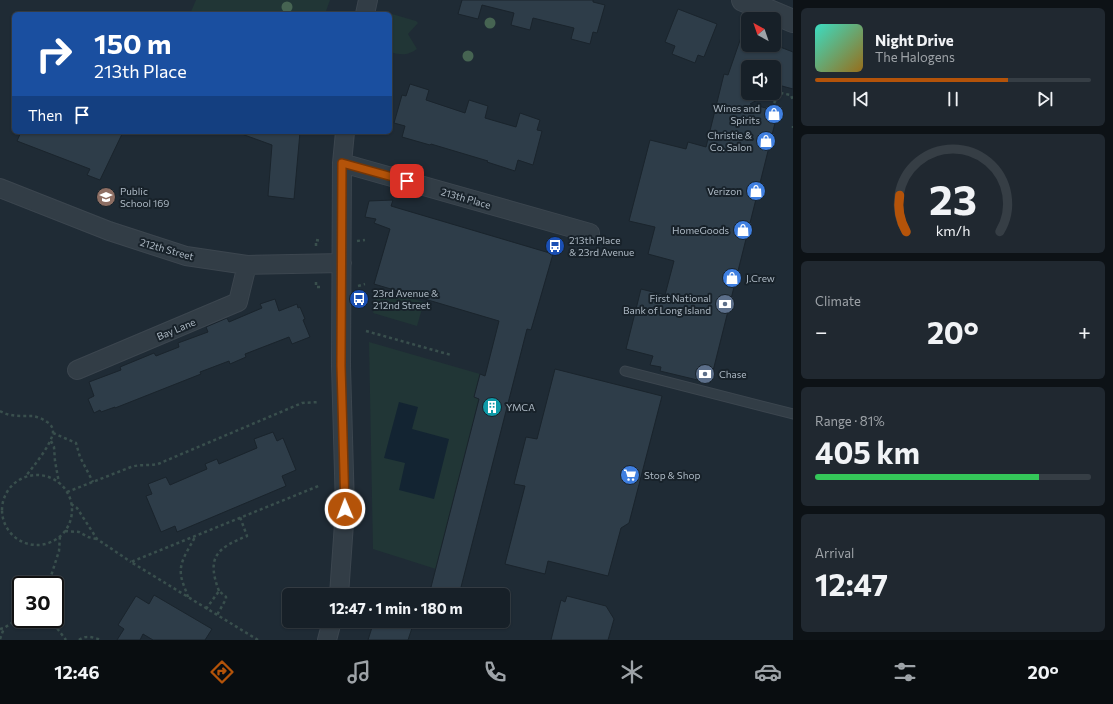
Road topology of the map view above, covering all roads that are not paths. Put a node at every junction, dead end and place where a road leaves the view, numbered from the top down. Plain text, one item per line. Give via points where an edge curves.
1 (368, 0) edge
2 (743, 0) edge
3 (365, 12) edge
4 (793, 21) edge
5 (345, 134) edge
6 (342, 163) junction
7 (0, 188) edge
8 (590, 233) dead end
9 (342, 264) junction
10 (247, 265) junction
11 (77, 370) dead end
12 (625, 371) dead end
13 (793, 414) edge
14 (339, 588) edge
15 (330, 628) edge
16 (327, 640) edge

1 - 3 street
2 - 4 street
5 - 6 street
6 - 8 street, 213th Place
6 - 9 street
7 - 10 street, 212th Street via 109,231 186,256
9 - 10 street, 212th Street
9 - 14 street via 341,366 345,509
10 - 11 street, Bay Lane via 238,302
12 - 13 lane
15 - 16 street

